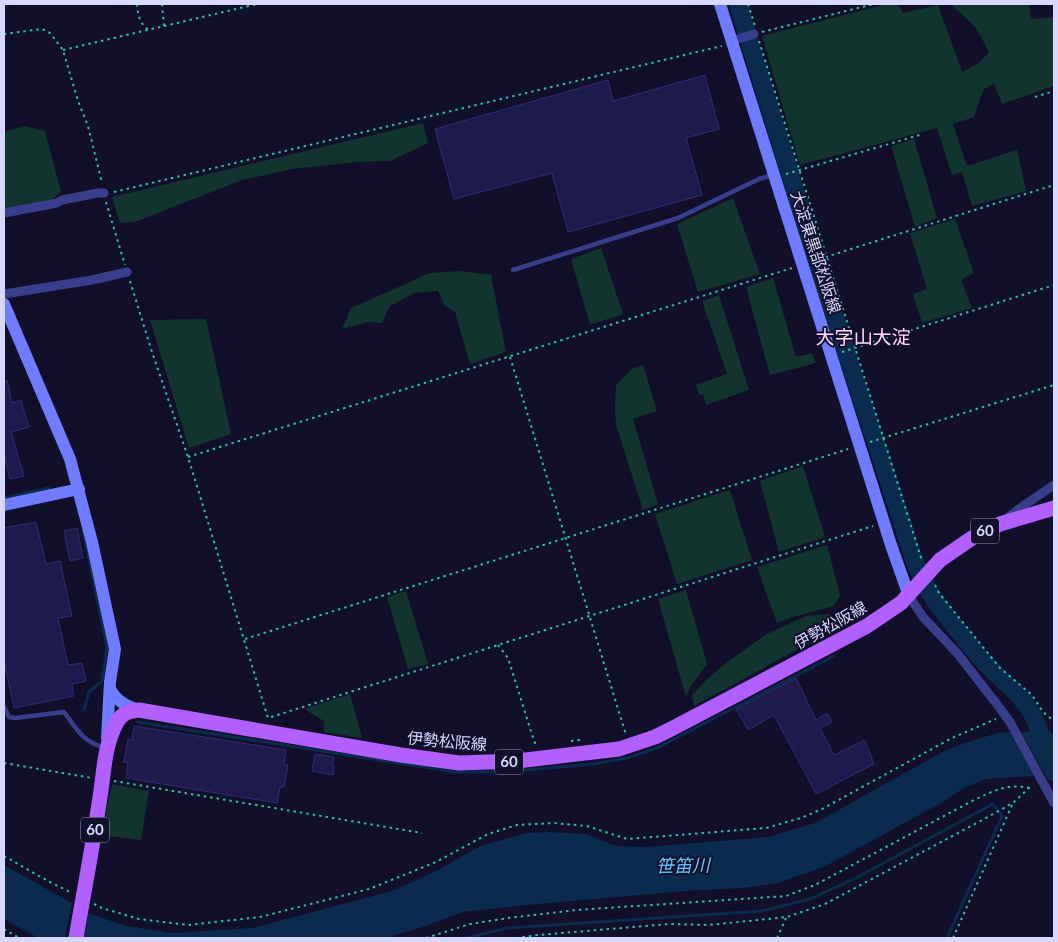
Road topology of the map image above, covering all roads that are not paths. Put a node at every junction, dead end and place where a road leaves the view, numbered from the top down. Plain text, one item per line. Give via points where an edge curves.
1 (720, 4) edge
2 (755, 34) road end
3 (734, 41) junction
4 (779, 174) junction
5 (104, 193) road end
6 (4, 213) edge
7 (513, 270) dead end
8 (127, 272) road end
9 (4, 294) edge
10 (4, 304) edge
11 (1054, 485) edge
12 (79, 489) junction
13 (4, 505) edge
14 (1054, 508) edge
15 (1000, 524) junction
16 (909, 596) junction
17 (110, 689) junction
18 (4, 707) edge
19 (139, 710) junction
20 (106, 753) junction
21 (1054, 803) edge
22 (76, 938) edge

1 - 3 main road, 大淀東黒部松阪線
2 - 3 street
3 - 4 main road, 大淀東黒部松阪線
4 - 7 lane via 759,179 678,218
4 - 16 main road, 大淀東黒部松阪線
5 - 6 street
8 - 9 street
10 - 12 main road via 70,459
11 - 15 street
12 - 13 main road
12 - 17 main road via 115,648
14 - 15 main road, 伊勢松阪線 / 60
15 - 16 main road, 伊勢松阪線 / 60 via 940,560
16 - 19 main road, 伊勢松阪線 / 60 via 858,631 675,727 619,749 562,757 459,763
16 - 21 street via 1007,718
17 - 19 main road via 116,700
17 - 20 main road
18 - 20 lane via 9,717 15,718 64,712 84,739
19 - 20 main road, 60 via 129,711 120,717
20 - 22 main road, 60

